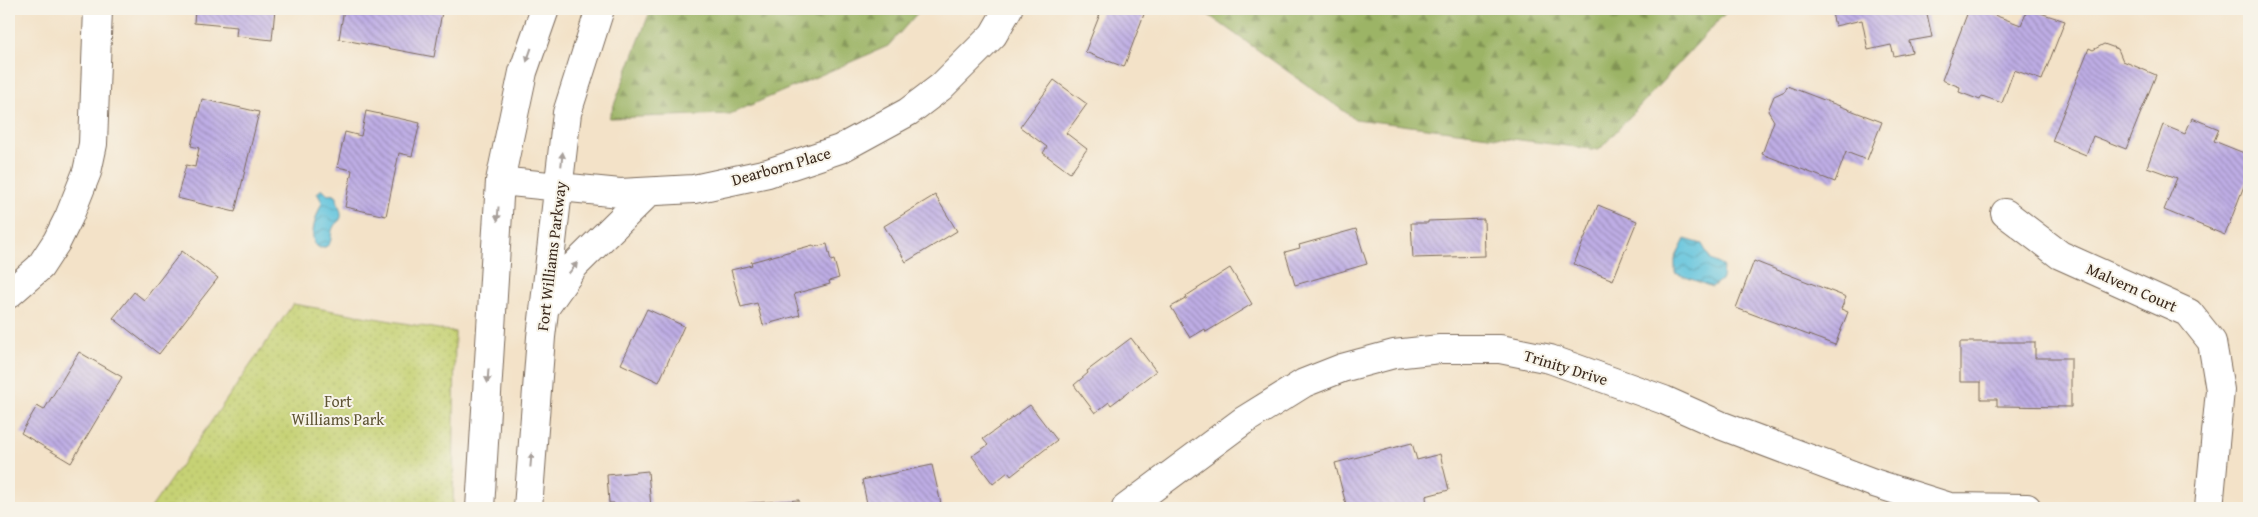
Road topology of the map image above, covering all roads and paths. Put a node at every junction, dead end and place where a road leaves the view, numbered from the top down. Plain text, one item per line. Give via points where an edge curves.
1 (98, 9) edge
2 (545, 9) edge
3 (600, 9) edge
4 (1008, 9) edge
5 (500, 182) junction
6 (559, 187) junction
7 (649, 192) junction
8 (2005, 213) dead end
9 (9, 294) edge
10 (545, 308) junction
11 (480, 508) edge
12 (528, 508) edge
13 (1126, 508) edge
14 (1950, 508) edge
15 (2027, 508) edge
16 (2209, 508) edge

1 - 9 street via 92,144 87,172 57,241 40,267
2 -> 5 street via 523,72
6 -> 3 street, Fort Williams Parkway via 567,113
4 - 7 street, Dearborn Place via 992,35 942,87 908,112 840,149 768,173 694,188
5 - 6 street, Dearborn Place
5 -> 11 street
6 - 7 street, Dearborn Place via 602,192
6 - 10 street, Fort Williams Parkway
10 -> 7 street via 575,265
8 - 16 street, Malvern Court via 2060,255 2189,313 2212,342 2220,390
12 -> 10 street, Fort Williams Parkway
13 - 14 street, Trinity Drive via 1244,421 1304,383 1342,368 1394,354 1440,349 1500,349 1550,359 1874,483
14 - 15 street, Trinity Drive

